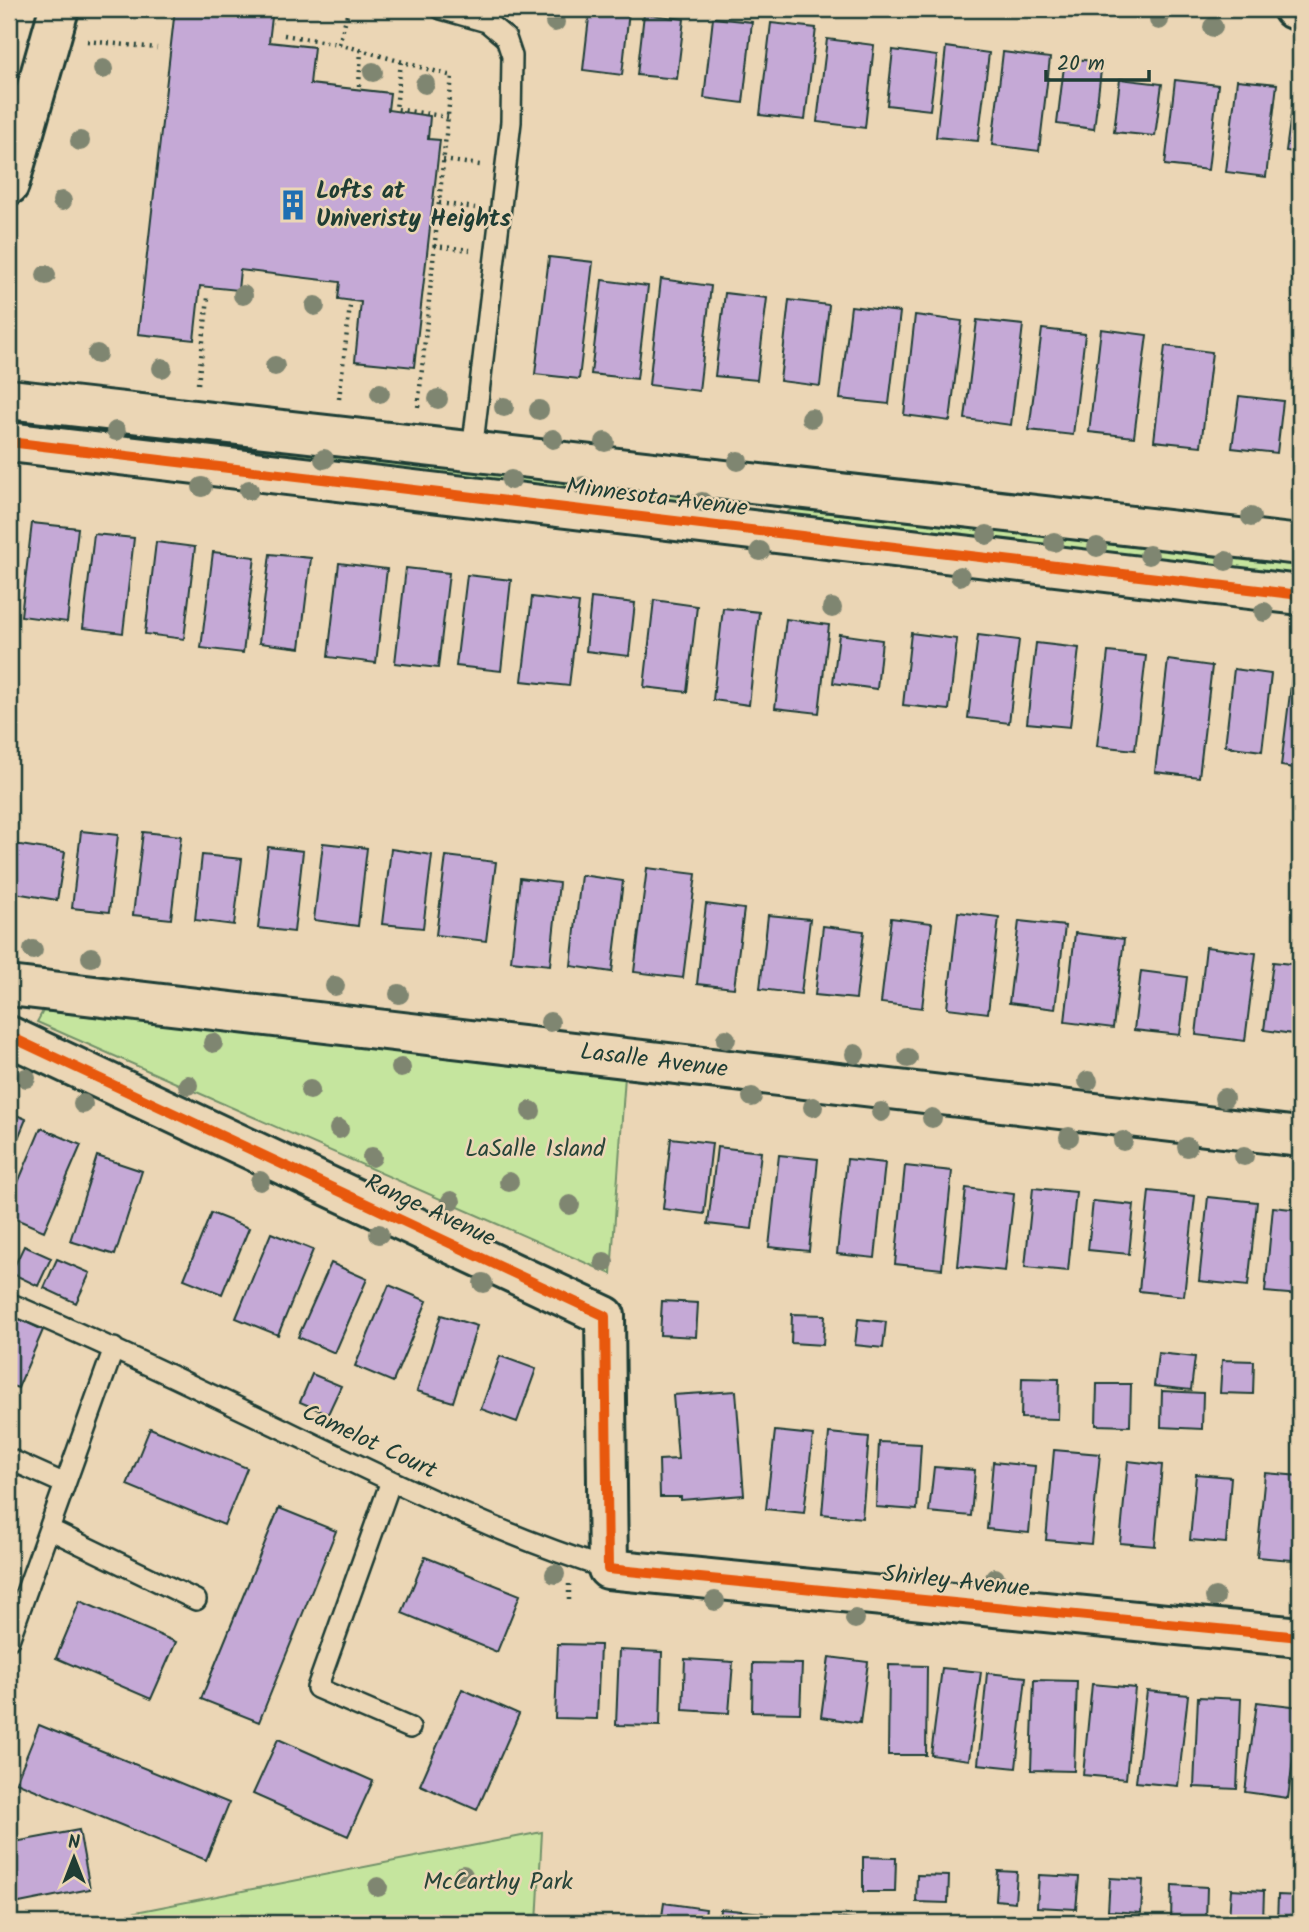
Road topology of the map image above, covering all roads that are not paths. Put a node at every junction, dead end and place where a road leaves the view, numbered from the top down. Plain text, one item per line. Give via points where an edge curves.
1 (441, 9) edge
2 (1293, 9) edge
3 (1300, 10) edge
4 (67, 24) edge
5 (9, 185) edge
6 (9, 399) edge
7 (9, 442) edge
8 (472, 452) junction
9 (769, 483) junction
10 (766, 532) junction
11 (1300, 545) edge
12 (1300, 595) edge
13 (9, 986) edge
14 (9, 1036) edge
15 (1300, 1137) edge
16 (9, 1303) edge
17 (114, 1348) junction
18 (9, 1459) edge
19 (391, 1481) junction
20 (65, 1484) junction
21 (49, 1529) junction
22 (608, 1569) junction
23 (196, 1600) dead end
24 (1300, 1637) edge
25 (9, 1640) edge
26 (410, 1728) dead end

1 - 8 lane via 487,22 506,38 512,56 511,122
2 - 3 street
4 - 5 street
6 - 8 street, Minnesota Avenue
7 - 10 street, Minnesota Avenue
8 - 9 street, Minnesota Avenue
9 - 10 street
9 - 11 street, Minnesota Avenue
10 - 12 street, Minnesota Avenue
13 - 15 street, Lasalle Avenue
14 - 22 street, Range Avenue via 605,1316
16 - 17 lane, Camelot Court
17 - 19 lane, Camelot Court
17 - 20 lane
18 - 20 lane
19 - 22 lane, Camelot Court via 553,1552
19 - 26 lane via 317,1688
20 - 21 lane
21 - 23 lane
21 - 25 lane
22 - 24 street, Shirley Avenue

